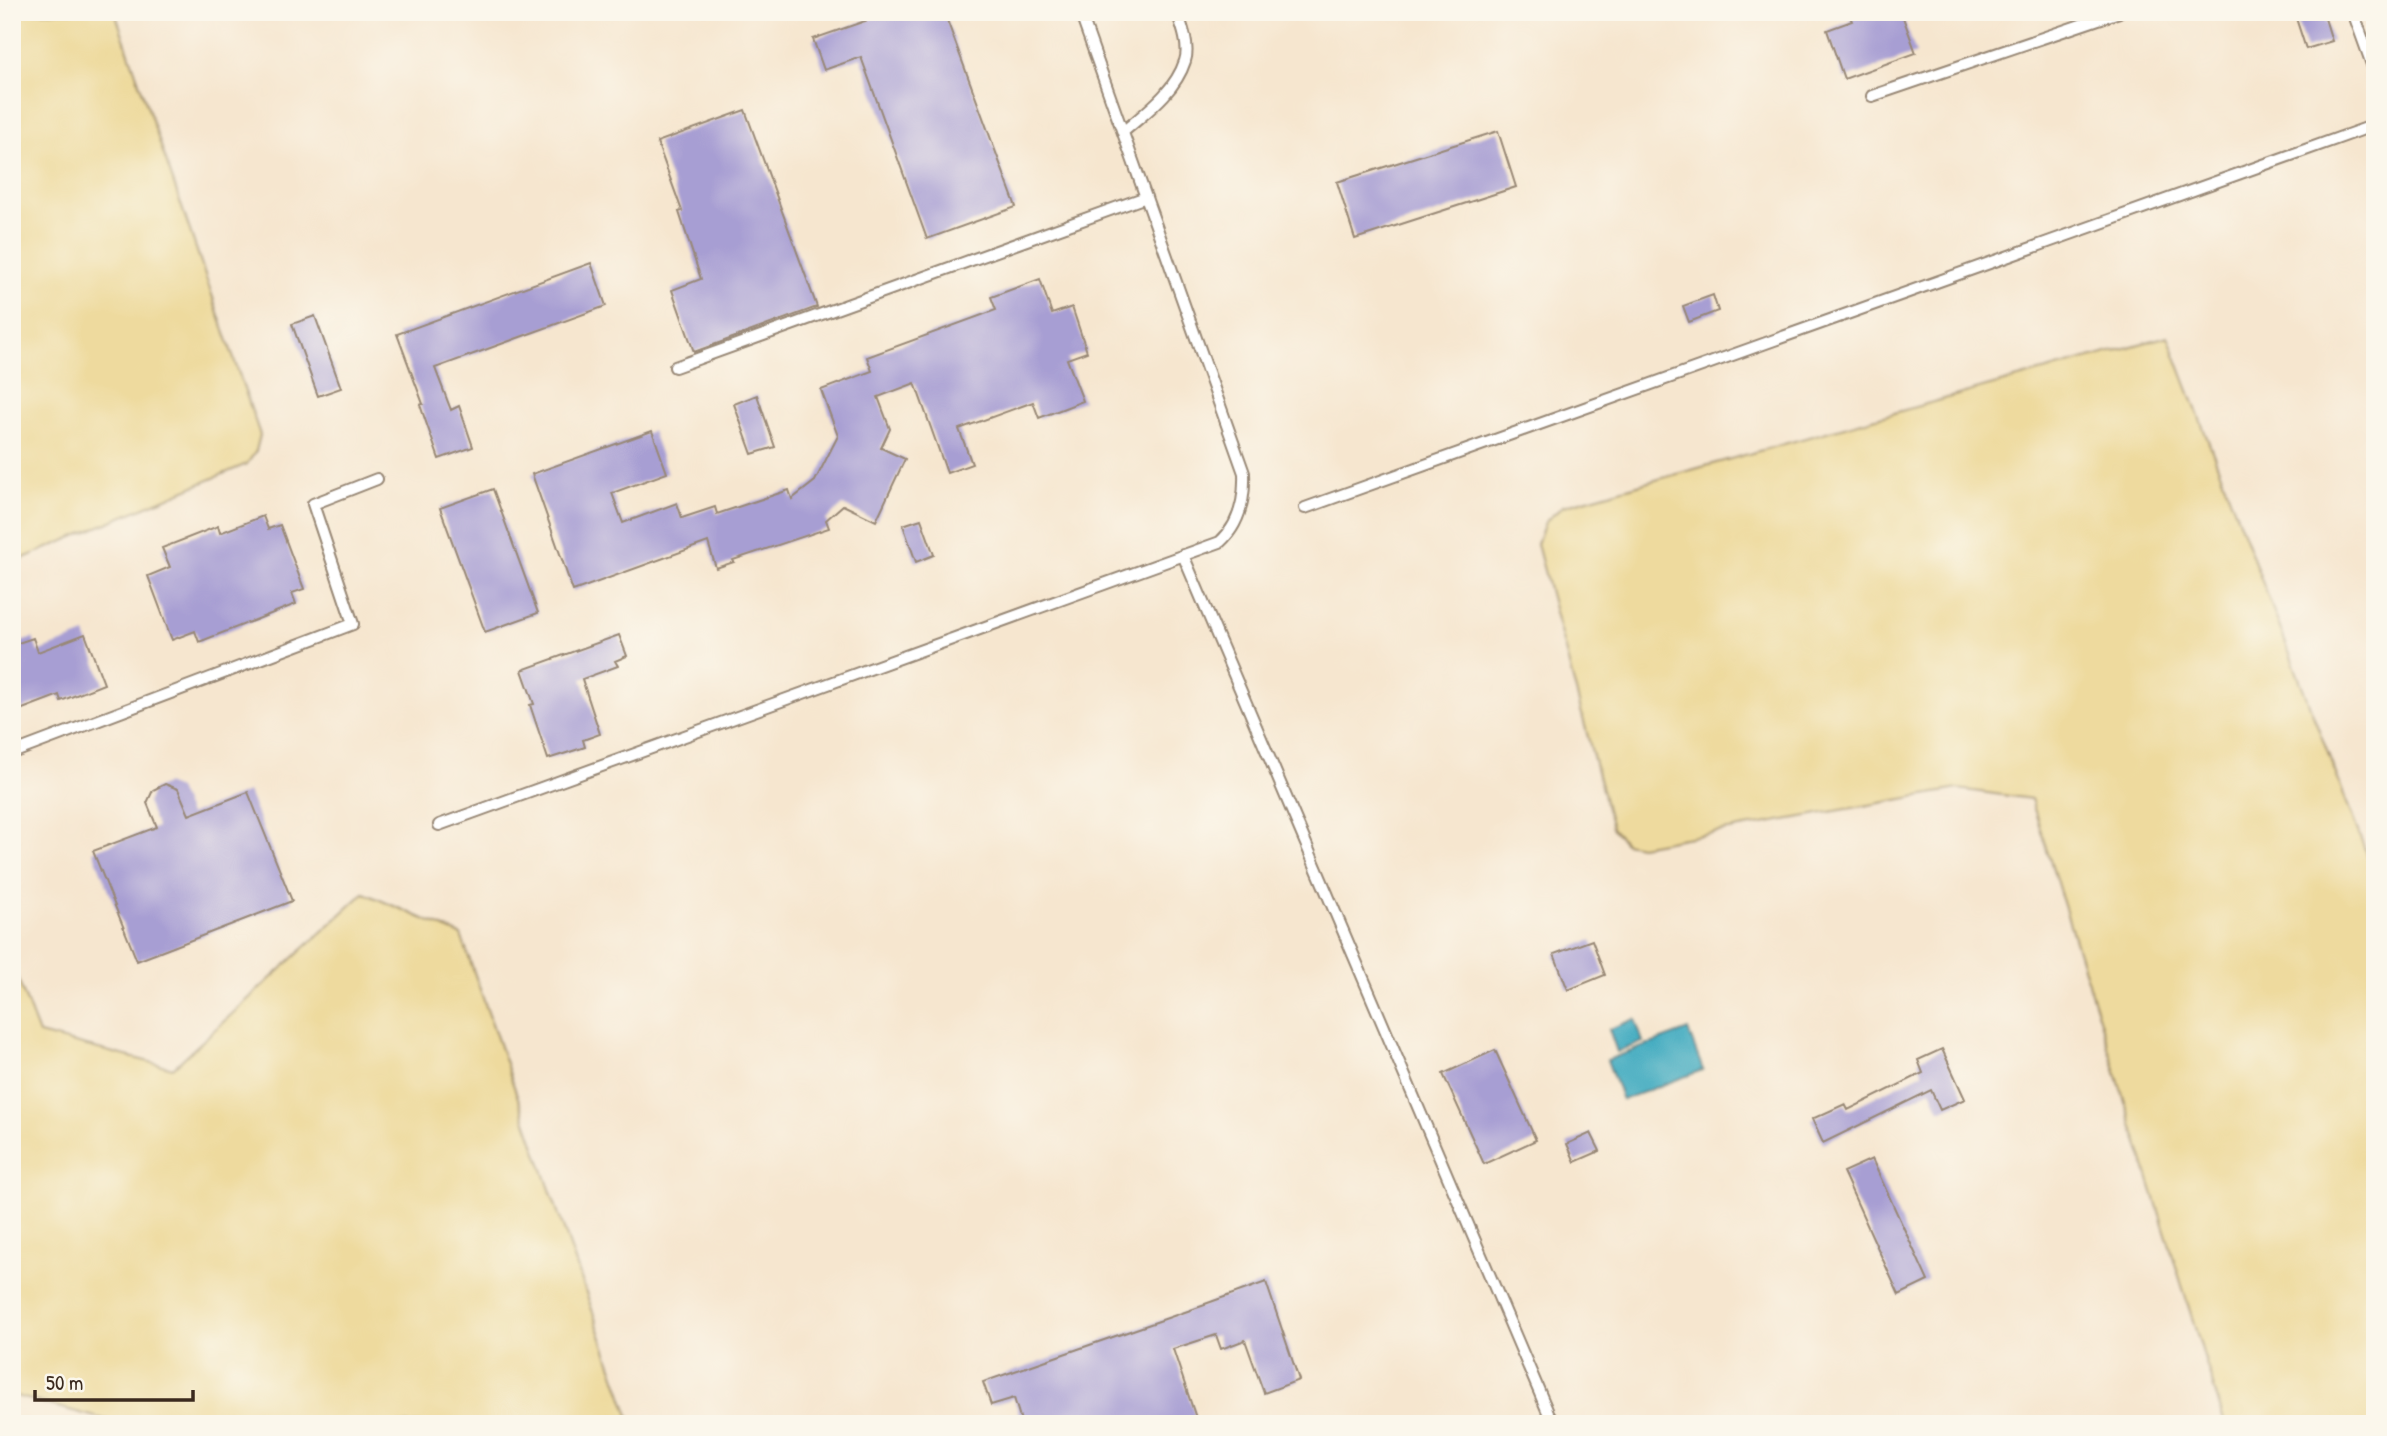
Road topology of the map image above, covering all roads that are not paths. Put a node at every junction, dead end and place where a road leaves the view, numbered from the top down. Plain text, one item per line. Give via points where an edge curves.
1 (1080, 12) edge
2 (1177, 12) edge
3 (2119, 12) edge
4 (2353, 12) edge
5 (2375, 73) edge
6 (1872, 96) dead end
7 (2375, 125) edge
8 (1123, 132) junction
9 (1146, 197) junction
10 (675, 367) dead end
11 (377, 479) dead end
12 (1305, 508) dead end
13 (1183, 555) junction
14 (12, 753) edge
15 (439, 825) dead end
16 (1553, 1424) edge

1 - 8 lane
2 - 8 lane via 1186,60 1169,91
3 - 6 lane
4 - 5 lane
7 - 12 lane
8 - 9 lane
9 - 10 lane
9 - 13 lane via 1244,473 1244,492 1231,532 1220,542
11 - 14 lane via 313,504 353,624
13 - 15 lane
13 - 16 lane

